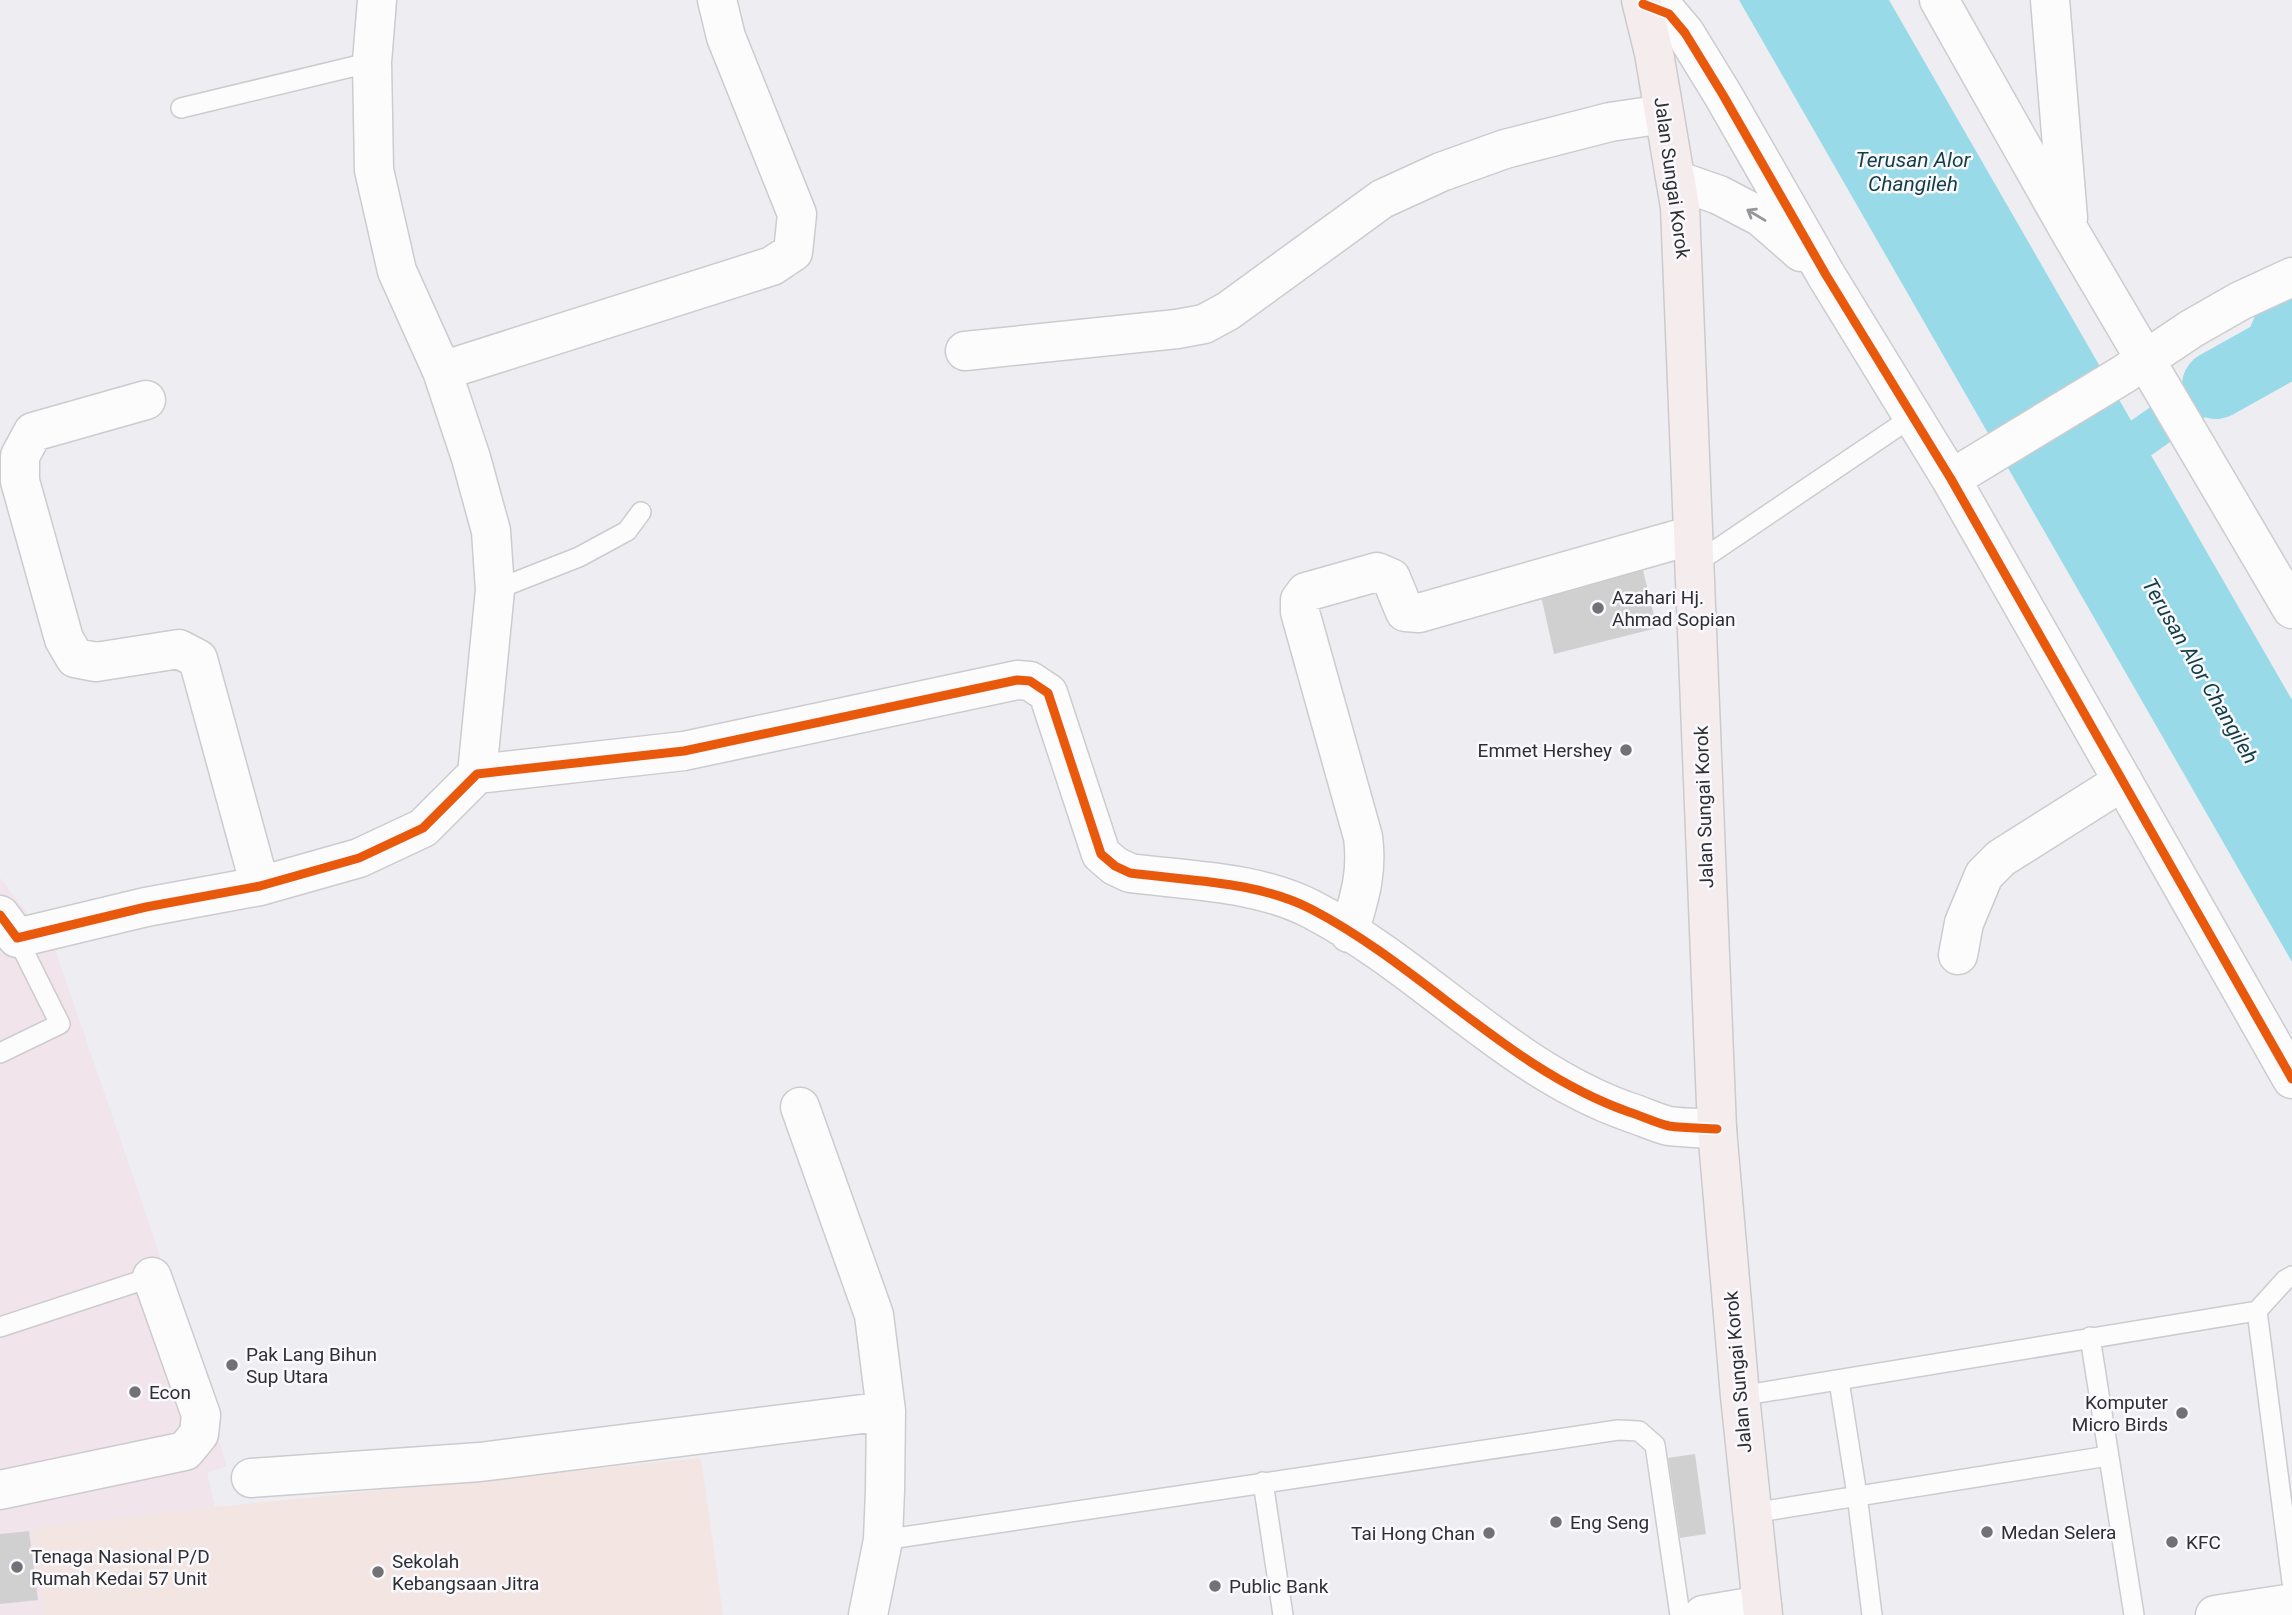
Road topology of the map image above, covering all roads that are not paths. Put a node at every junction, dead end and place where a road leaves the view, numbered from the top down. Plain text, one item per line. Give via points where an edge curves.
1 (377, 0) edge
2 (717, 0) edge
3 (1938, 0) edge
4 (2050, 0) edge
5 (1642, 2) edge
6 (372, 62) junction
7 (181, 108) dead end
8 (1664, 114) junction
9 (1676, 180) junction
10 (2069, 230) junction
11 (1826, 275) junction
12 (2292, 277) edge
13 (965, 351) dead end
14 (2135, 367) junction
15 (442, 371) junction
16 (146, 400) dead end
17 (1912, 417) junction
18 (1966, 469) junction
19 (641, 512) dead end
20 (1694, 550) junction
21 (495, 590) junction
22 (2292, 609) edge
23 (477, 774) junction
24 (2123, 781) junction
25 (260, 886) junction
26 (9, 926) edge
27 (1349, 933) junction
28 (1958, 955) dead end
29 (0, 1053) edge
30 (2292, 1079) edge
31 (800, 1107) dead end
32 (1717, 1129) junction
33 (2292, 1276) edge
34 (152, 1277) joint
35 (2258, 1311) junction
36 (0, 1327) edge
37 (2090, 1337) junction
38 (1839, 1381) junction
39 (1740, 1396) junction
40 (886, 1411) junction
41 (2108, 1456) junction
42 (251, 1478) dead end
43 (1263, 1482) junction
44 (0, 1490) edge
45 (1857, 1495) junction
46 (1752, 1513) junction
47 (883, 1540) junction
48 (2292, 1581) edge
49 (2292, 1604) edge
50 (1763, 1610) edge
51 (868, 1615) edge
52 (1283, 1615) edge
53 (1680, 1615) edge
54 (1703, 1615) edge
55 (1872, 1615) edge
56 (2134, 1615) edge
57 (2215, 1615) edge

1 - 6 street
2 - 15 street via 726,37 797,214 793,252 772,267
3 - 10 street
4 - 10 street
5 - 8 main road, Jalan Sungai Korok
5 - 11 street via 1669,13 1685,33
6 - 7 lane
6 - 15 street via 374,170 397,271
8 - 9 main road, Jalan Sungai Korok
8 - 13 street via 1610,122 1505,149 1441,172 1382,199 1204,324
11 -> 9 street via 1761,217
9 - 20 main road, Jalan Sungai Korok via 1684,264
10 - 14 street
11 - 17 street
12 - 14 street via 2191,329
14 - 18 street
14 - 22 street via 2165,393
15 - 21 street via 491,531
16 - 25 street via 33,432 20,456 20,481 64,639 75,658 96,662 179,649 198,659
17 - 18 street
17 - 20 lane
18 - 24 street
19 - 21 lane via 627,531 579,557
20 - 27 street via 1419,613 1405,612 1391,578 1377,572 1306,592 1300,612 1366,860
20 - 32 main road, Jalan Sungai Korok
21 - 23 street
23 - 25 street via 423,828 359,858
23 - 27 street via 684,751 1017,680 1030,681 1048,693 1101,854 1115,866 1130,873 1258,890 1310,909
24 - 28 street via 2001,858 1984,875 1964,923
24 - 30 street
25 - 26 street
26 - 29 lane via 60,1024
27 - 32 street via 1411,972 1568,1086 1667,1125
31 - 40 street via 874,1315
32 - 39 main road, Jalan Sungai Korok
33 - 35 lane
34 - 36 lane
34 - 44 street via 201,1415 199,1434 185,1451
35 - 37 lane
35 - 48 lane
37 - 38 lane
37 - 41 lane
38 - 39 lane
38 - 45 lane
39 - 46 main road, Jalan Sungai Korok
40 - 42 street via 480,1462
40 - 47 street
41 - 45 lane
41 - 56 lane
43 - 47 lane
43 - 52 lane
43 - 53 lane via 1618,1430 1639,1431 1655,1445
45 - 46 lane
45 - 55 lane
46 - 50 main road, Jalan Sungai Korok
47 - 51 street
49 - 57 street
50 - 54 street

